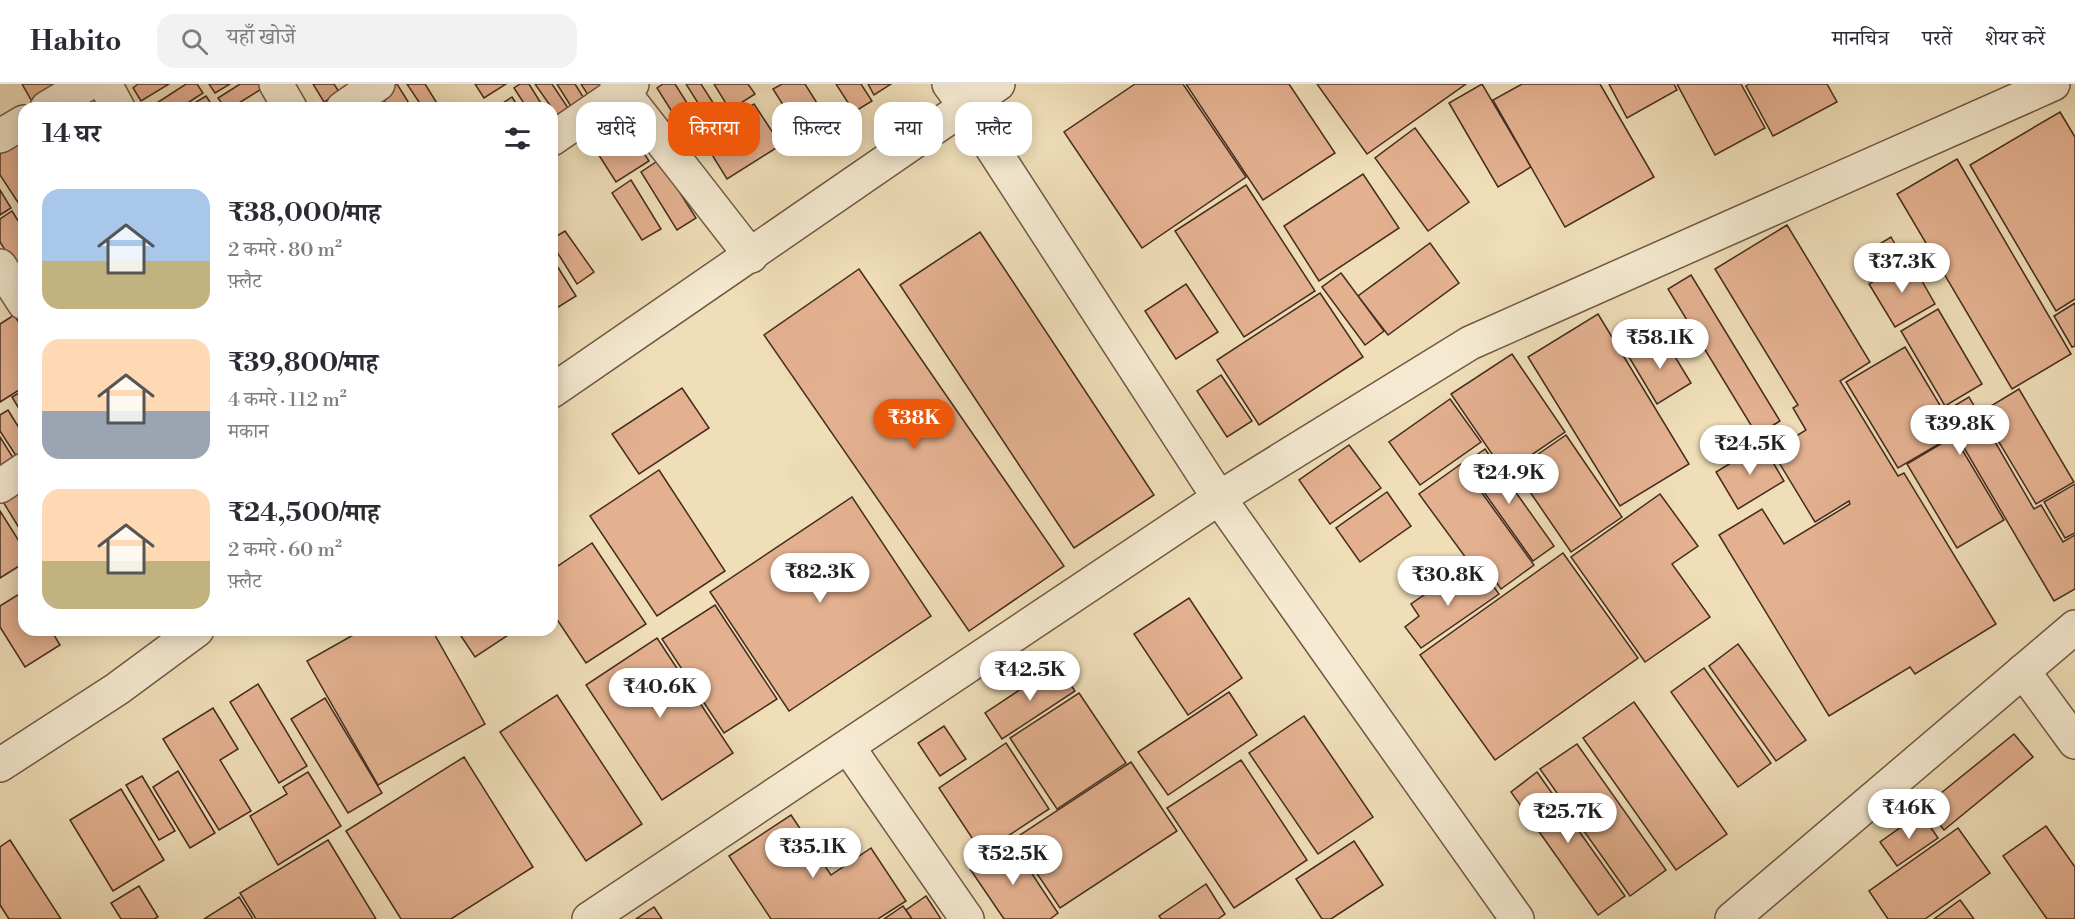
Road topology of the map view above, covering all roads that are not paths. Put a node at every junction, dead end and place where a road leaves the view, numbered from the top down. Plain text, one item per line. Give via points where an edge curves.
1 (87, 84) edge
2 (105, 84) edge
3 (276, 84) edge
4 (378, 84) edge
5 (998, 84) edge
6 (2053, 84) edge
7 (624, 86) edge
8 (957, 95) edge
9 (57, 102) edge
10 (115, 102) edge
11 (287, 102) edge
12 (352, 102) edge
13 (18, 126) edge
14 (558, 135) edge
15 (0, 136) edge
16 (751, 256) junction
17 (0, 266) edge
18 (17, 302) edge
19 (558, 387) edge
20 (18, 474) edge
21 (0, 486) edge
22 (1219, 498) junction
23 (2075, 627) edge
24 (189, 636) edge
25 (2023, 671) junction
26 (2075, 742) edge
27 (848, 747) junction
28 (0, 765) edge
29 (589, 919) edge
30 (967, 919) edge
31 (1517, 919) edge
32 (1732, 919) edge

1 - 9 street
2 - 10 street
3 - 11 street
4 - 12 street
5 - 8 street
6 - 22 street via 1470,343
7 - 14 street
7 - 16 street
8 - 16 street
8 - 22 street
13 - 15 street
16 - 19 street
17 - 18 street
20 - 21 street
22 - 27 street
22 - 31 street
23 - 25 street
24 - 28 street via 117,689
25 - 26 street
25 - 32 street
27 - 29 street
27 - 30 street

